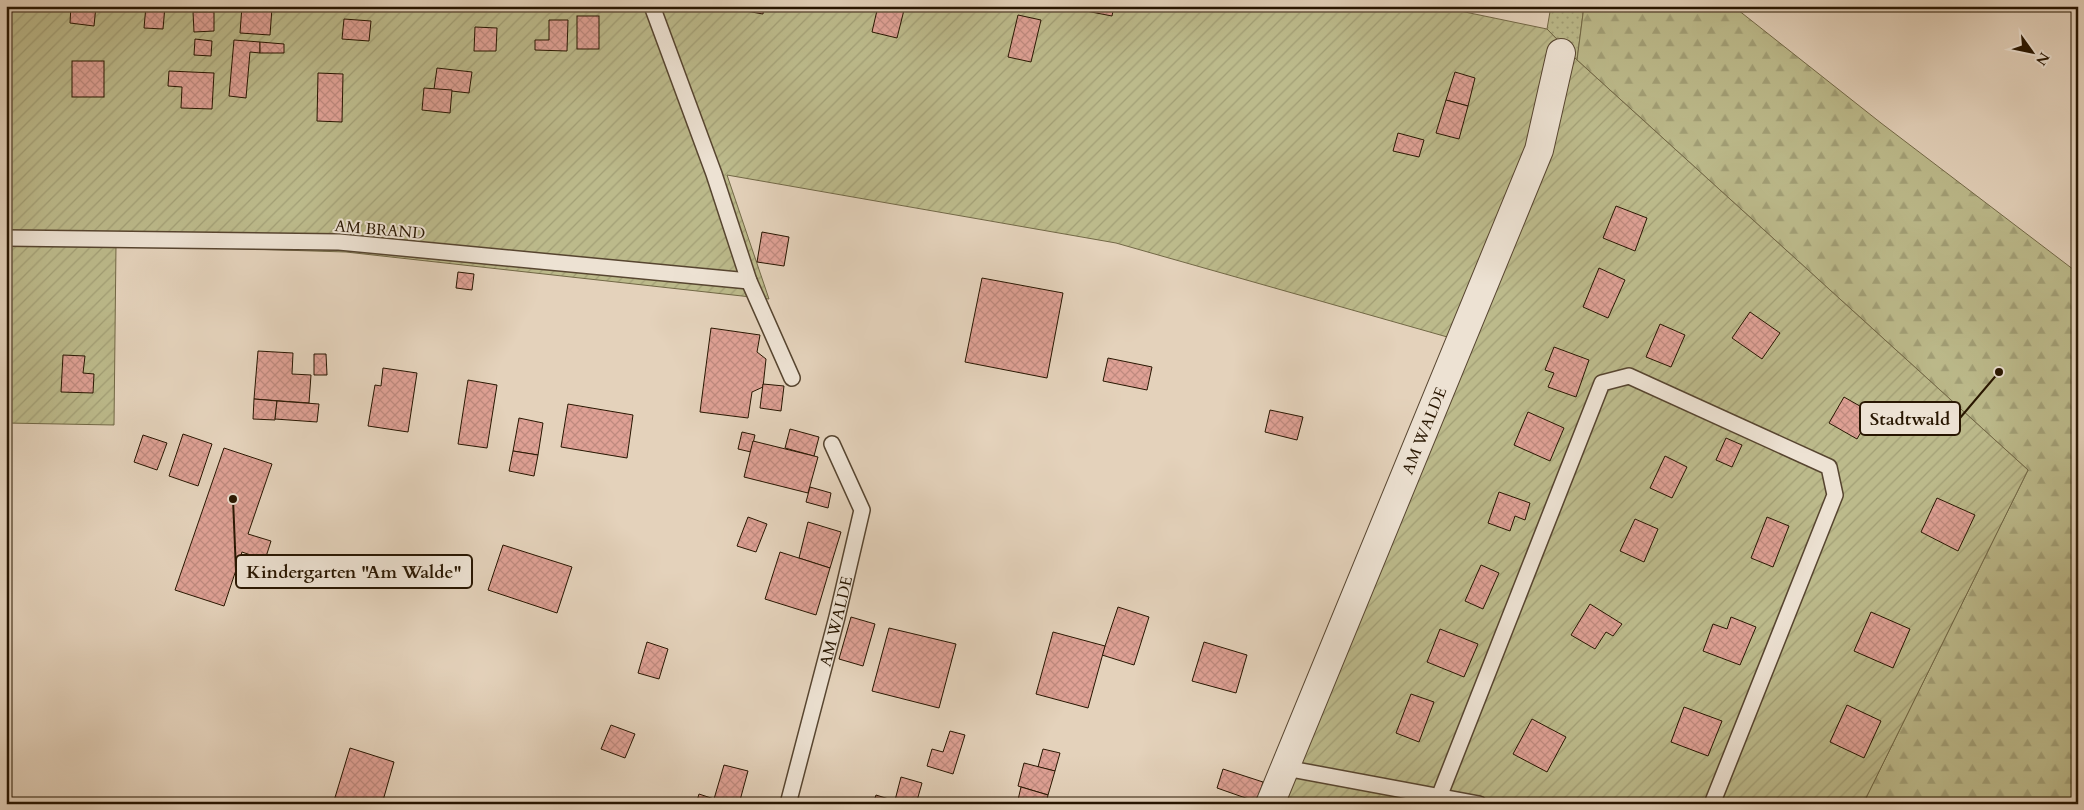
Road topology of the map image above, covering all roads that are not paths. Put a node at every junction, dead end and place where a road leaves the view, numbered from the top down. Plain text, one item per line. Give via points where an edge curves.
1 (652, 6) edge
2 (1561, 53) dead end
3 (6, 238) edge
4 (749, 281) junction
5 (792, 378) dead end
6 (832, 444) dead end
7 (1284, 768) junction
8 (1440, 796) junction
9 (788, 804) edge
10 (1270, 804) edge
11 (1480, 804) edge
12 (1712, 804) edge

1 - 4 lane via 714,174
2 - 7 street, AM WALDE via 1539,150
3 - 4 lane, AM BRAND via 339,242
4 - 5 lane
6 - 9 lane, AM WALDE via 862,510
7 - 8 lane
7 - 10 street, AM WALDE
8 - 11 lane
8 - 12 lane via 1602,383 1629,376 1829,467 1835,495

